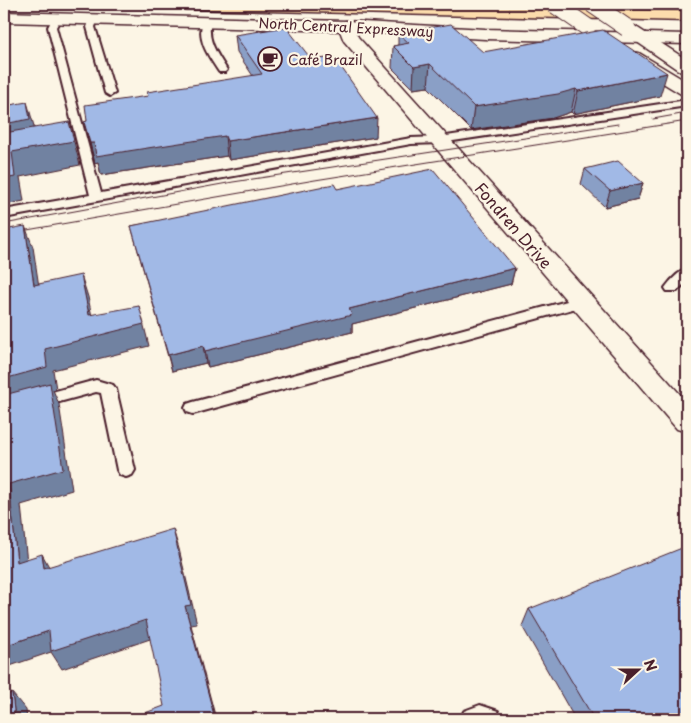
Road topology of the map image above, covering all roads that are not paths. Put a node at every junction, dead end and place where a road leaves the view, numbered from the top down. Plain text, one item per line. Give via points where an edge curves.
1 (186, 4) edge
2 (554, 4) edge
3 (592, 4) edge
4 (687, 16) edge
5 (4, 17) edge
6 (57, 18) junction
7 (94, 19) junction
8 (207, 22) junction
9 (346, 26) junction
10 (594, 32) junction
11 (641, 38) junction
12 (687, 39) edge
13 (687, 68) edge
14 (222, 70) dead end
15 (687, 90) edge
16 (110, 93) dead end
17 (687, 103) edge
18 (440, 140) junction
19 (96, 197) junction
20 (4, 214) edge
21 (687, 273) edge
22 (672, 288) dead end
23 (582, 302) junction
24 (193, 408) dead end
25 (4, 411) edge
26 (687, 421) edge
27 (126, 470) dead end
28 (472, 719) edge
29 (490, 719) edge

1 - 4 highway, North Central Expressway
2 - 10 street, bridge
3 - 11 street, bridge
5 - 6 street, North Central Expressway
6 - 7 street, North Central Expressway
6 - 19 lane via 52,27 76,141
7 - 8 street, North Central Expressway
7 - 16 lane via 91,27
8 - 9 street, North Central Expressway
8 - 14 lane via 203,31
9 - 10 street, North Central Expressway via 476,34
9 - 18 street, Fondren Drive via 350,38
10 - 11 street, North Central Expressway
10 - 15 street
11 - 12 street, North Central Expressway
11 - 13 street
17 - 18 lane
18 - 19 lane via 411,141
18 - 23 street, Fondren Drive
19 - 20 lane
21 - 22 lane
23 - 24 lane
23 - 26 street, Fondren Drive
25 - 27 lane via 96,386 108,389
28 - 29 lane via 480,716

